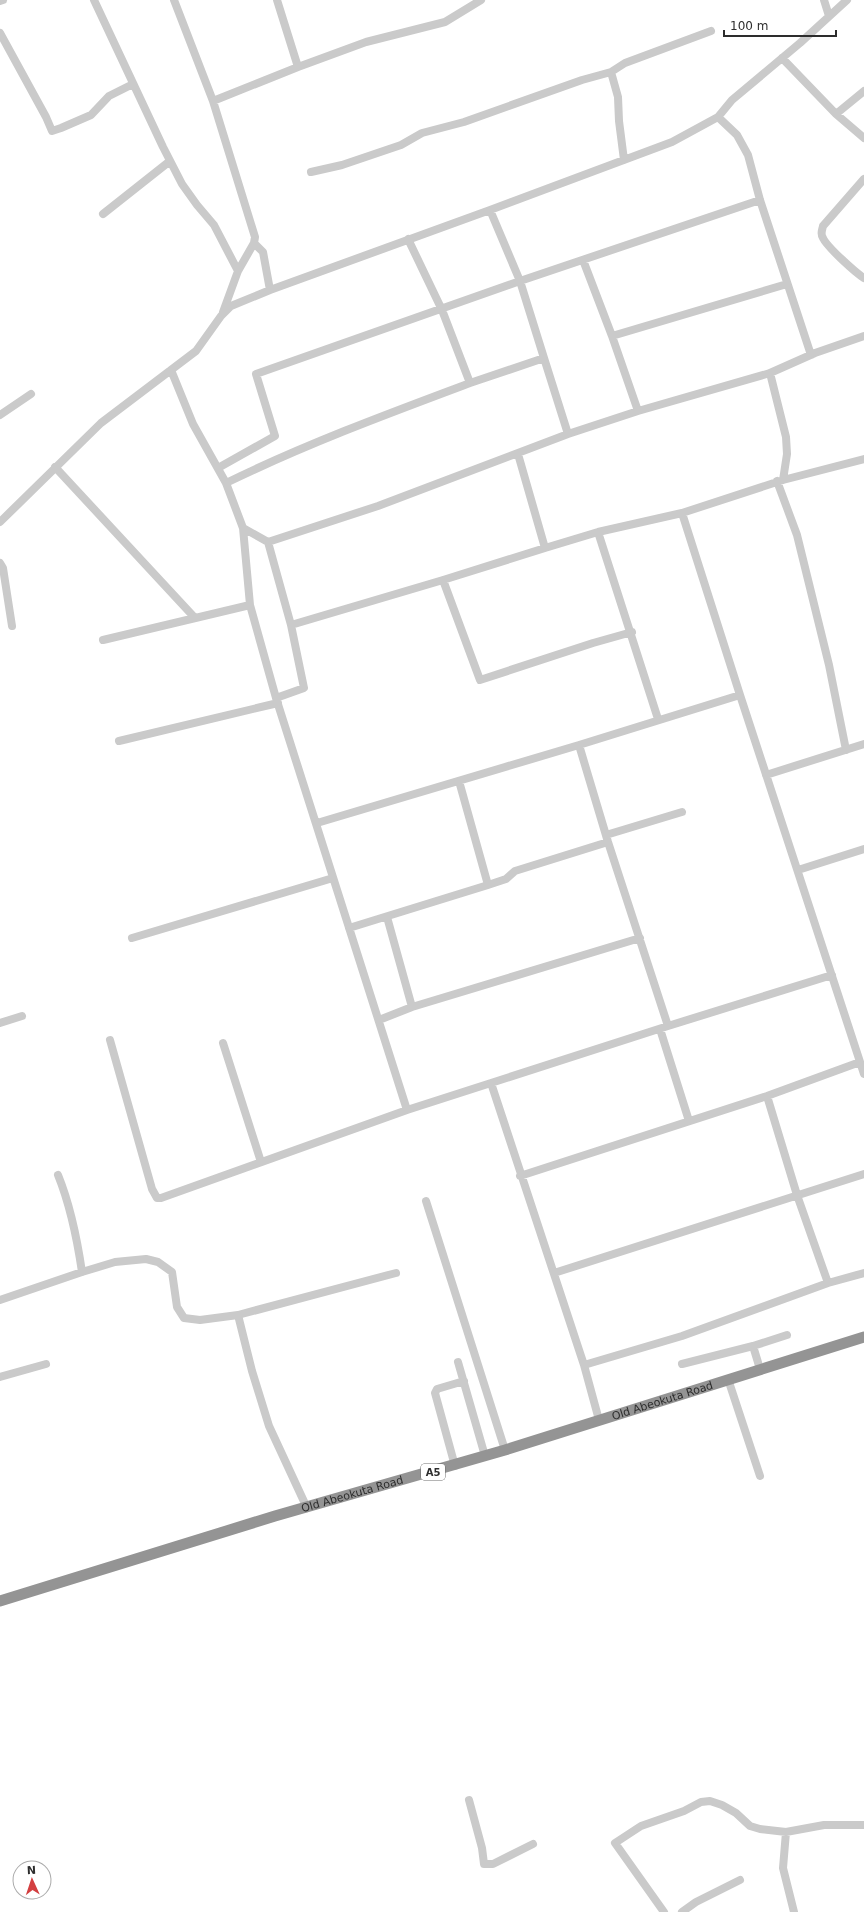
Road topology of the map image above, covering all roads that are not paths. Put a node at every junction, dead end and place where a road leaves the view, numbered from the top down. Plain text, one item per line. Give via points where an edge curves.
1 (3, 0) edge
2 (94, 0) edge
3 (174, 0) edge
4 (277, 0) edge
5 (481, 0) edge
6 (824, 0) edge
7 (847, 0) edge
8 (0, 1) edge
9 (829, 16) junction
10 (711, 31) dead end
11 (0, 33) edge
12 (782, 58) junction
13 (298, 67) junction
14 (611, 72) junction
15 (134, 84) junction
16 (864, 91) edge
17 (213, 101) junction
18 (836, 114) junction
19 (718, 117) junction
20 (864, 138) edge
21 (170, 160) junction
22 (624, 160) junction
23 (311, 172) dead end
24 (864, 179) edge
25 (760, 200) junction
26 (490, 210) junction
27 (103, 214) dead end
28 (408, 239) junction
29 (254, 243) junction
30 (583, 260) junction
31 (238, 271) junction
32 (864, 278) edge
33 (520, 281) junction
34 (787, 284) junction
35 (270, 290) junction
36 (442, 310) junction
37 (221, 316) junction
38 (612, 336) junction
39 (864, 336) edge
40 (811, 355) junction
41 (544, 358) junction
42 (171, 370) junction
43 (770, 373) junction
44 (470, 383) junction
45 (31, 394) dead end
46 (638, 410) junction
47 (0, 415) edge
48 (568, 434) junction
49 (518, 454) junction
50 (864, 459) edge
51 (55, 467) junction
52 (218, 468) junction
53 (780, 480) junction
54 (226, 482) junction
55 (682, 513) junction
56 (0, 522) edge
57 (243, 528) junction
58 (598, 532) junction
59 (268, 542) junction
60 (545, 548) junction
61 (0, 563) edge
62 (443, 580) junction
63 (250, 605) junction
64 (195, 618) junction
65 (291, 625) junction
66 (12, 626) dead end
67 (632, 632) junction
68 (104, 640) dead end
69 (740, 695) junction
70 (277, 700) junction
71 (658, 720) junction
72 (119, 741) dead end
73 (864, 744) edge
74 (578, 745) junction
75 (846, 750) junction
76 (766, 775) junction
77 (459, 781) junction
78 (682, 812) dead end
79 (317, 823) junction
80 (607, 839) junction
81 (864, 849) edge
82 (798, 870) junction
83 (333, 878) junction
84 (488, 885) junction
85 (387, 917) junction
86 (349, 928) junction
87 (132, 938) dead end
88 (640, 938) junction
89 (832, 975) junction
90 (412, 1007) junction
91 (22, 1016) dead end
92 (379, 1020) junction
93 (0, 1023) edge
94 (664, 1027) junction
95 (110, 1040) dead end
96 (223, 1043) dead end
97 (860, 1062) junction
98 (864, 1074) edge
99 (491, 1083) junction
100 (767, 1096) junction
101 (407, 1110) junction
102 (689, 1121) junction
103 (261, 1162) junction
104 (864, 1174) edge
105 (58, 1175) dead end
106 (520, 1176) junction
107 (797, 1195) junction
108 (426, 1201) dead end
109 (82, 1272) junction
110 (396, 1272) dead end
111 (554, 1273) junction
112 (864, 1273) edge
113 (828, 1283) junction
114 (0, 1300) edge
115 (238, 1315) junction
116 (787, 1335) dead end
117 (864, 1337) edge
118 (753, 1346) junction
119 (458, 1362) dead end
120 (46, 1364) dead end
121 (682, 1364) dead end
122 (584, 1365) junction
123 (760, 1370) junction
124 (0, 1377) edge
125 (728, 1380) junction
126 (464, 1381) junction
127 (599, 1420) junction
128 (505, 1450) junction
129 (485, 1456) junction
130 (455, 1466) junction
131 (760, 1476) dead end
132 (307, 1508) junction
133 (0, 1601) edge
134 (469, 1800) dead end
135 (864, 1825) edge
136 (786, 1832) junction
137 (533, 1844) dead end
138 (740, 1880) dead end
139 (664, 1912) edge
140 (682, 1912) edge
141 (794, 1912) edge

1 - 8 street
2 - 15 street
3 - 17 street
4 - 13 street
5 - 13 street via 445,22 366,42
6 - 9 street
7 - 9 street
9 - 12 street
10 - 14 street via 625,63
11 - 15 street via 52,131 91,115 109,96
12 - 18 street
12 - 19 street via 732,100
13 - 17 street
14 - 22 street via 618,97
14 - 23 street via 464,122 422,133 401,145 348,163
15 - 21 street
16 - 18 street
17 - 29 street via 255,237
18 - 20 street
19 - 22 street via 672,142
19 - 25 street via 737,135 748,155
21 - 27 street
21 - 31 street via 196,205 214,225
22 - 26 street
24 - 32 street via 823,226 821,232 828,245
25 - 30 street
25 - 34 street
26 - 28 street
26 - 33 street
28 - 35 street
28 - 36 street
29 - 31 street
29 - 35 street via 263,252
30 - 33 street
30 - 38 street
31 - 37 street
33 - 36 street
33 - 41 street
34 - 38 street
34 - 40 street
35 - 37 street via 240,301
36 - 44 street
36 - 52 street via 256,374 275,436
37 - 42 street via 203,343
38 - 46 street
39 - 40 street
40 - 43 street
41 - 44 street
41 - 48 street
42 - 51 street via 101,423
42 - 52 street via 194,424
43 - 46 street
43 - 53 street via 786,437 787,454
44 - 54 street via 344,430
45 - 47 street
46 - 48 street
48 - 49 street
49 - 59 street via 378,506
49 - 60 street
50 - 53 street
51 - 56 street
51 - 64 street
52 - 54 street
53 - 55 street
53 - 75 street via 797,535 833,679
54 - 57 street
55 - 58 street
55 - 69 street
57 - 59 street
57 - 63 street
58 - 60 street
58 - 67 street
59 - 65 street
60 - 62 street
61 - 66 street via 3,568
62 - 65 street
62 - 67 street via 480,680
63 - 64 street
63 - 70 street
64 - 68 street
65 - 70 street via 304,688
67 - 71 street
69 - 71 street
69 - 76 street
70 - 72 street
70 - 79 street
71 - 74 street
73 - 75 street
74 - 77 street
74 - 80 street
75 - 76 street
76 - 82 street
77 - 79 street
77 - 84 street
78 - 80 street
79 - 83 street
80 - 84 street via 515,872 506,879
80 - 88 street
81 - 82 street
82 - 89 street
83 - 86 street
83 - 87 street
84 - 85 street
85 - 86 street
85 - 90 street
86 - 92 street
88 - 90 street
88 - 94 street
89 - 94 street
89 - 97 street
90 - 92 street
91 - 93 street
92 - 101 street
94 - 99 street
94 - 102 street
95 - 103 street via 152,1189 157,1198
96 - 103 street
97 - 98 street
97 - 100 street
99 - 101 street
99 - 106 street
100 - 102 street
100 - 107 street
101 - 103 street
102 - 106 street
104 - 107 street
105 - 109 street via 69,1202
106 - 111 street
107 - 111 street
107 - 113 street
108 - 128 street
109 - 114 street
109 - 115 street via 115,1262 146,1259 158,1262 172,1272 177,1307 184,1318 200,1320
110 - 115 street
111 - 122 street
112 - 113 street
113 - 122 street via 682,1336
115 - 132 street via 269,1426
116 - 118 street
117 - 123 highway, Old Abeokuta Road / A5
118 - 121 street
118 - 123 street
119 - 126 street
120 - 124 street
122 - 127 street
123 - 125 highway, Old Abeokuta Road / A5
125 - 127 highway, Old Abeokuta Road / A5
125 - 131 street
126 - 129 street
126 - 130 street via 434,1392
127 - 128 highway, Old Abeokuta Road / A5
128 - 129 highway, Old Abeokuta Road / A5
129 - 130 highway, Old Abeokuta Road / A5
130 - 132 highway, Old Abeokuta Road / A5
132 - 133 highway, Old Abeokuta Road / A5
134 - 137 street via 484,1864 493,1864
135 - 136 street via 824,1825
136 - 139 street via 750,1826 736,1813 710,1801 701,1802 684,1811 641,1826 615,1843
136 - 141 street via 783,1868
138 - 140 street

